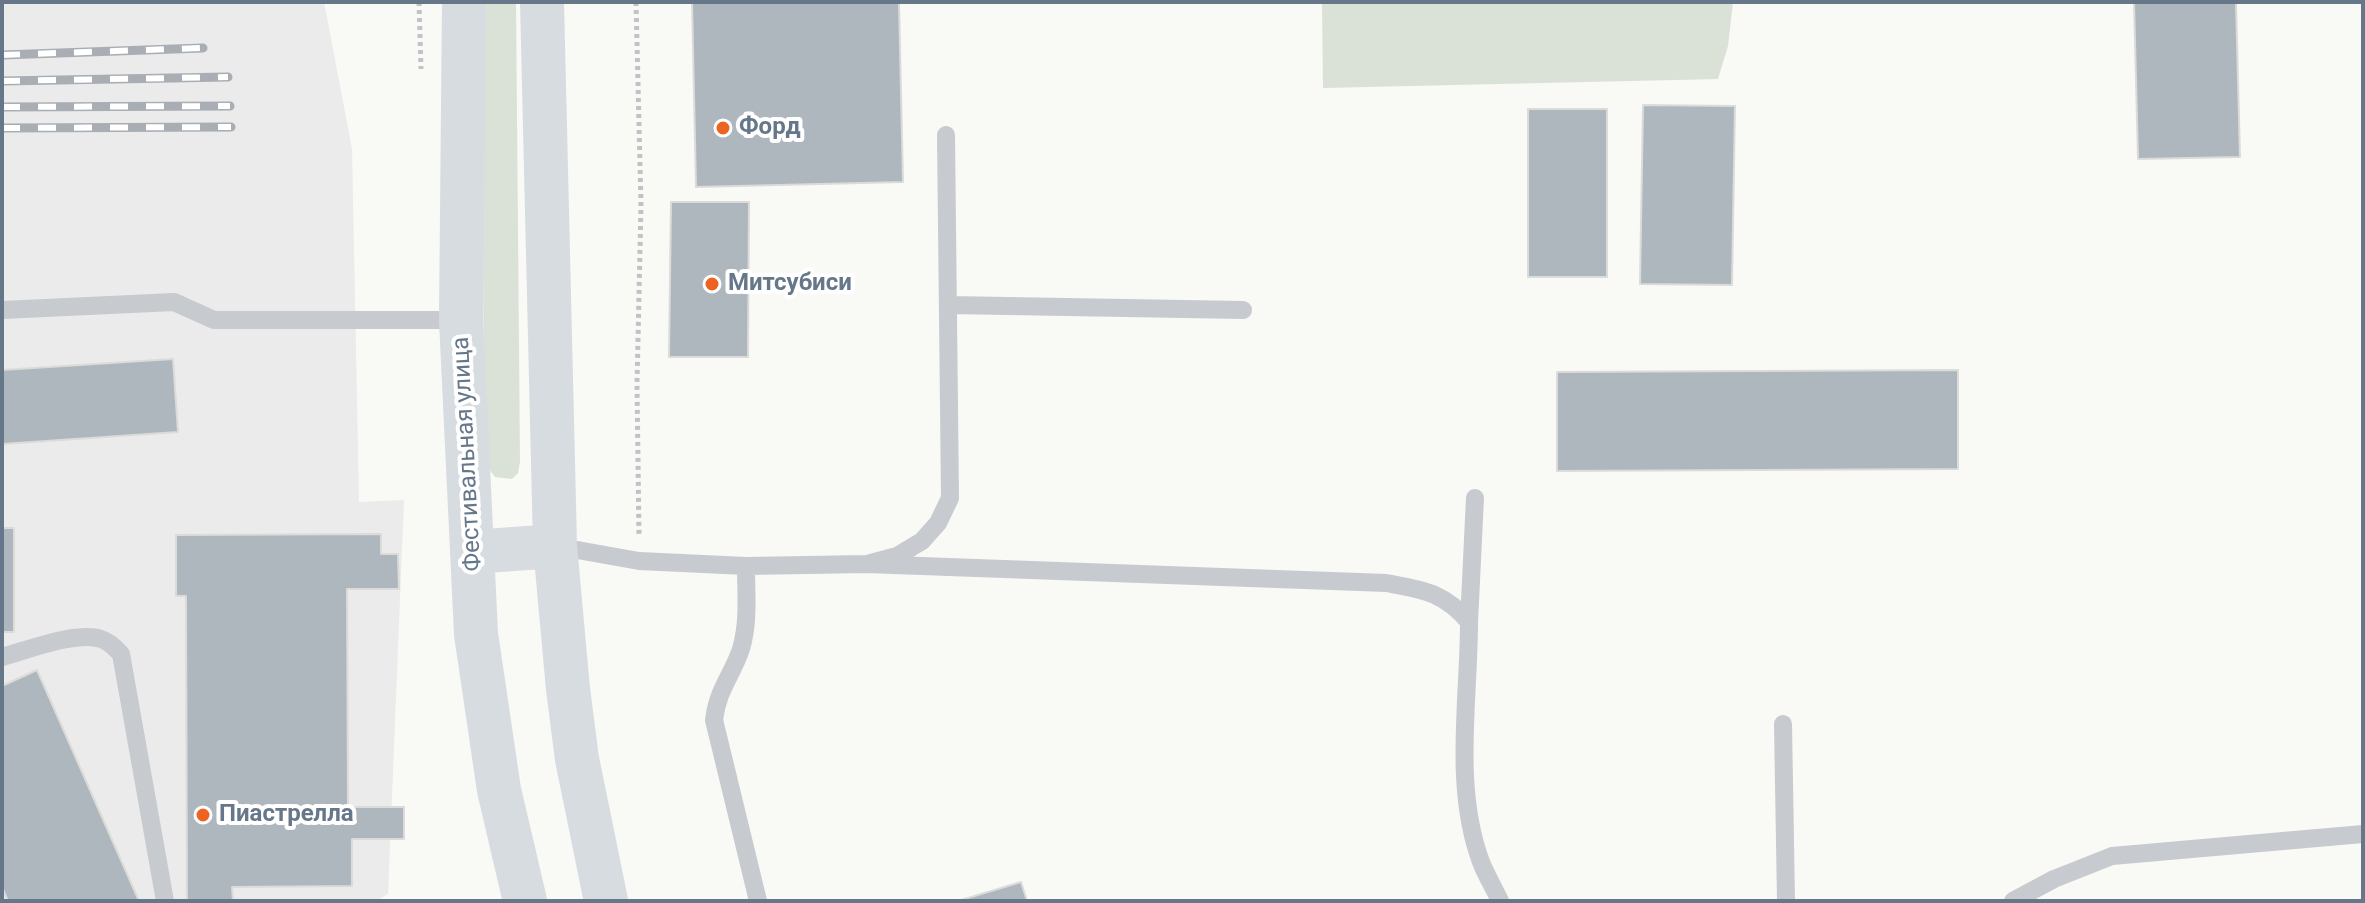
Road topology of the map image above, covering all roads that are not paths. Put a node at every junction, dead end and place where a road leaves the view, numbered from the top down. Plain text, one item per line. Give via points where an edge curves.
1 (464, 2) edge
2 (542, 2) edge
3 (946, 135) dead end
4 (949, 305) junction
5 (2, 310) edge
6 (1243, 310) dead end
7 (461, 320) junction
8 (1475, 498) dead end
9 (555, 546) junction
10 (472, 552) junction
11 (867, 564) junction
12 (746, 566) junction
13 (1469, 622) junction
14 (2, 657) edge
15 (1783, 724) dead end
16 (2363, 834) edge
17 (165, 901) edge
18 (525, 901) edge
19 (606, 901) edge
20 (758, 901) edge
21 (1500, 901) edge
22 (1786, 901) edge
23 (2013, 901) edge

1 - 7 main road, Фестивальная улица
2 - 9 main road
3 - 4 lane
4 - 6 lane
4 - 11 lane via 950,498 922,541 897,556
5 - 7 lane via 174,302 214,320
7 - 10 main road, Фестивальная улица
8 - 13 lane
9 - 10 main road
9 - 12 lane via 639,561
9 - 19 main road via 577,759
10 - 18 main road, Фестивальная улица via 487,719
11 - 12 lane
11 - 13 lane via 1386,583 1441,596
12 - 20 lane via 746,629 717,697 714,720
13 - 21 lane via 1465,780 1481,861
14 - 17 lane via 81,637 112,644 121,654
15 - 22 lane
16 - 23 lane via 2112,856

